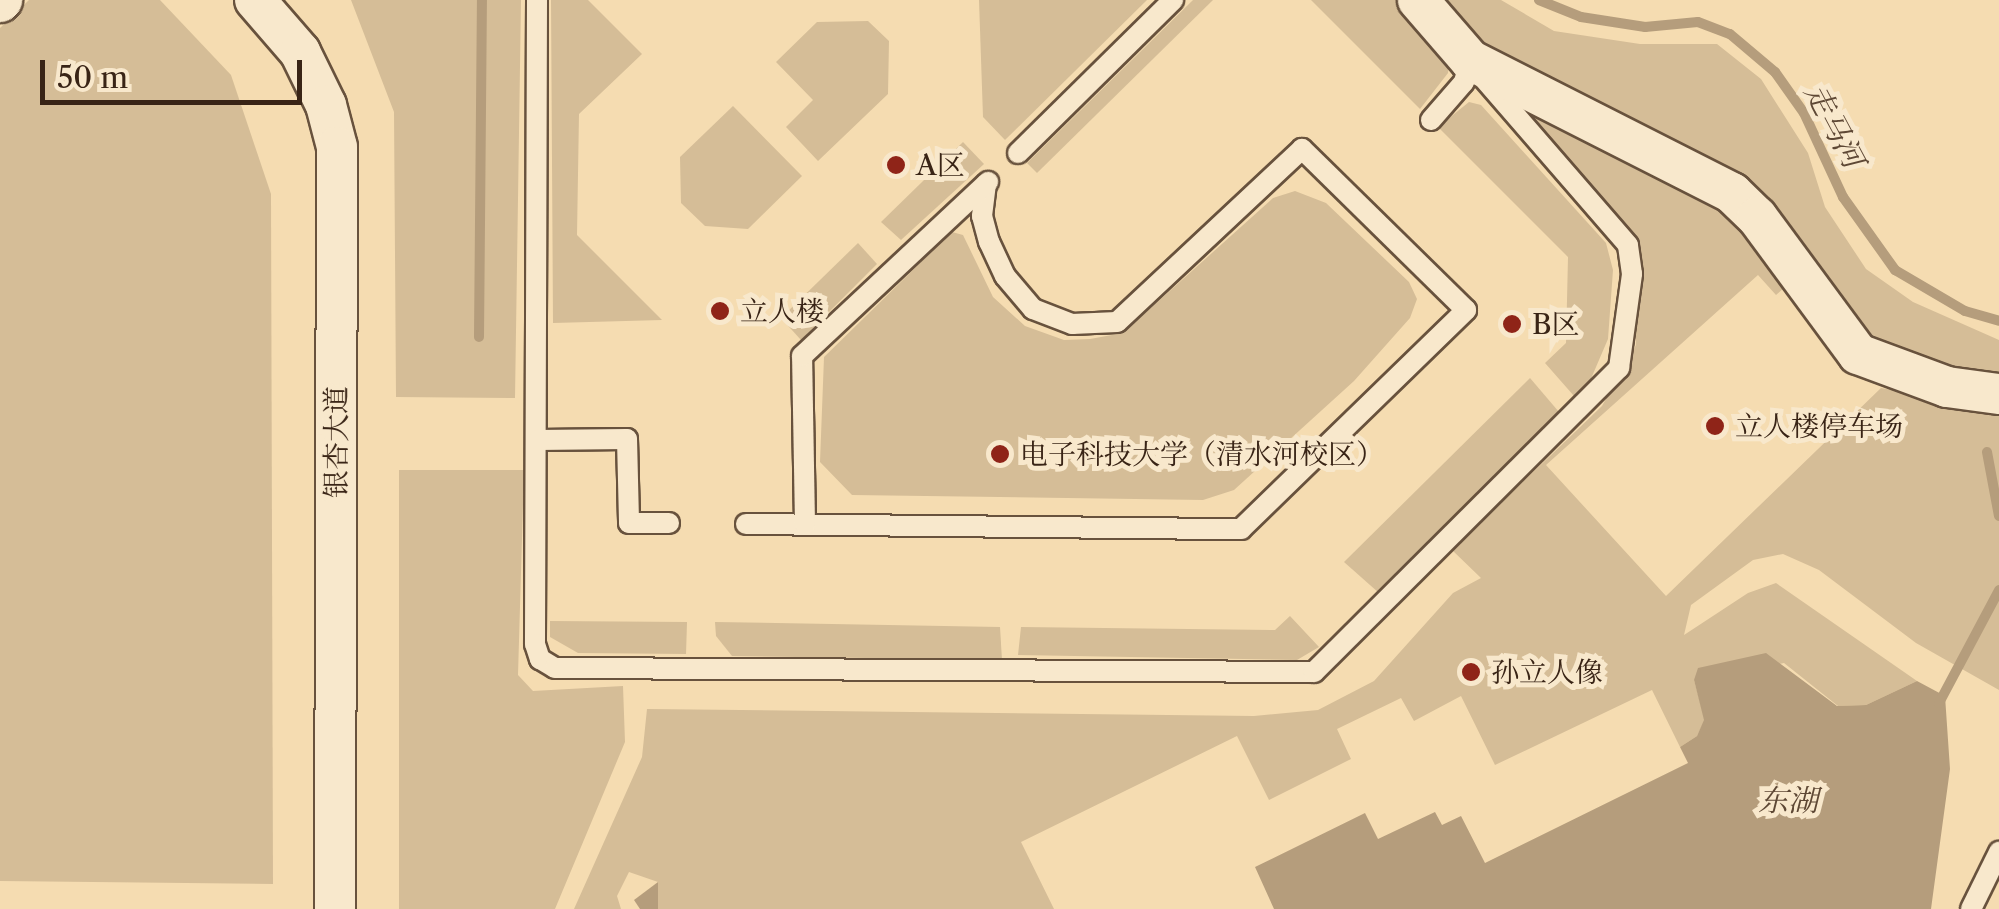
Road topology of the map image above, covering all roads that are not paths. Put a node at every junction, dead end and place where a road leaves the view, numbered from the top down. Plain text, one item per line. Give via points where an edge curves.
1 (255, 0) edge
2 (537, 0) edge
3 (1173, 0) edge
4 (1418, 0) edge
5 (1470, 60) junction
6 (1431, 120) dead end
7 (1018, 153) dead end
8 (1999, 394) edge
9 (538, 440) junction
10 (669, 522) dead end
11 (746, 524) dead end
12 (805, 524) junction
13 (1999, 852) edge
14 (334, 909) edge
15 (1971, 909) edge

1 - 14 street, 银杏大道 via 300,52 337,147
2 - 9 lane
3 - 7 lane
4 - 5 street
5 - 6 lane via 1464,82
5 - 8 street via 1732,193 1858,354 1930,382
5 - 9 lane via 1628,245 1632,274 1620,368 1314,672 555,668 540,660 535,644
9 - 10 lane via 627,439 629,524
11 - 12 lane
12 - 12 lane via 802,356 990,179 982,216 1006,276 1033,309 1072,324 1117,322 1142,304 1302,149 1356,192 1466,310 1241,529
13 - 15 lane

